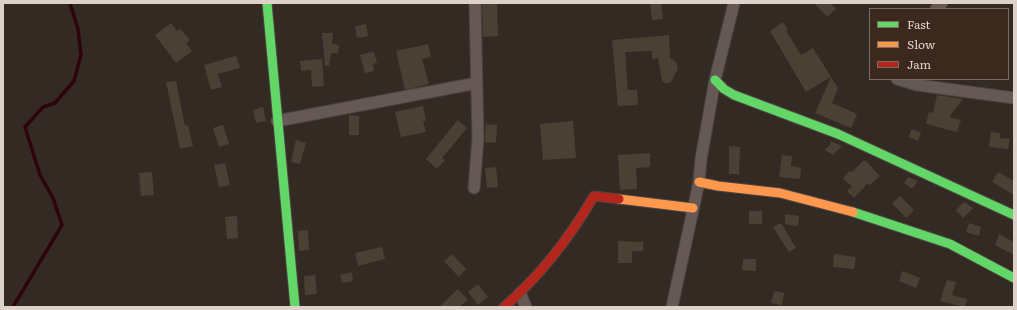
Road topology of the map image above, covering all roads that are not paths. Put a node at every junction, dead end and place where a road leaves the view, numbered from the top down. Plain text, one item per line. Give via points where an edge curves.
1 (267, 3) edge
2 (475, 3) edge
3 (734, 3) edge
4 (715, 80) junction
5 (900, 80) edge
6 (476, 83) junction
7 (1014, 98) edge
8 (277, 121) junction
9 (699, 182) junction
10 (474, 188) dead end
11 (693, 208) junction
12 (1014, 215) edge
13 (1014, 278) edge
14 (520, 293) junction
15 (295, 307) edge
16 (504, 307) edge
17 (526, 307) edge
18 (672, 307) edge

1 - 8 street
2 - 6 street
3 - 4 street
4 - 9 street
4 - 12 street via 734,95 838,134
5 - 7 street via 917,85
6 - 8 street
6 - 10 street via 478,138
8 - 15 street
9 - 11 street
9 - 13 street via 780,193 856,212 950,244
11 - 14 street via 594,196 573,231
11 - 18 street
14 - 16 street
14 - 17 street

